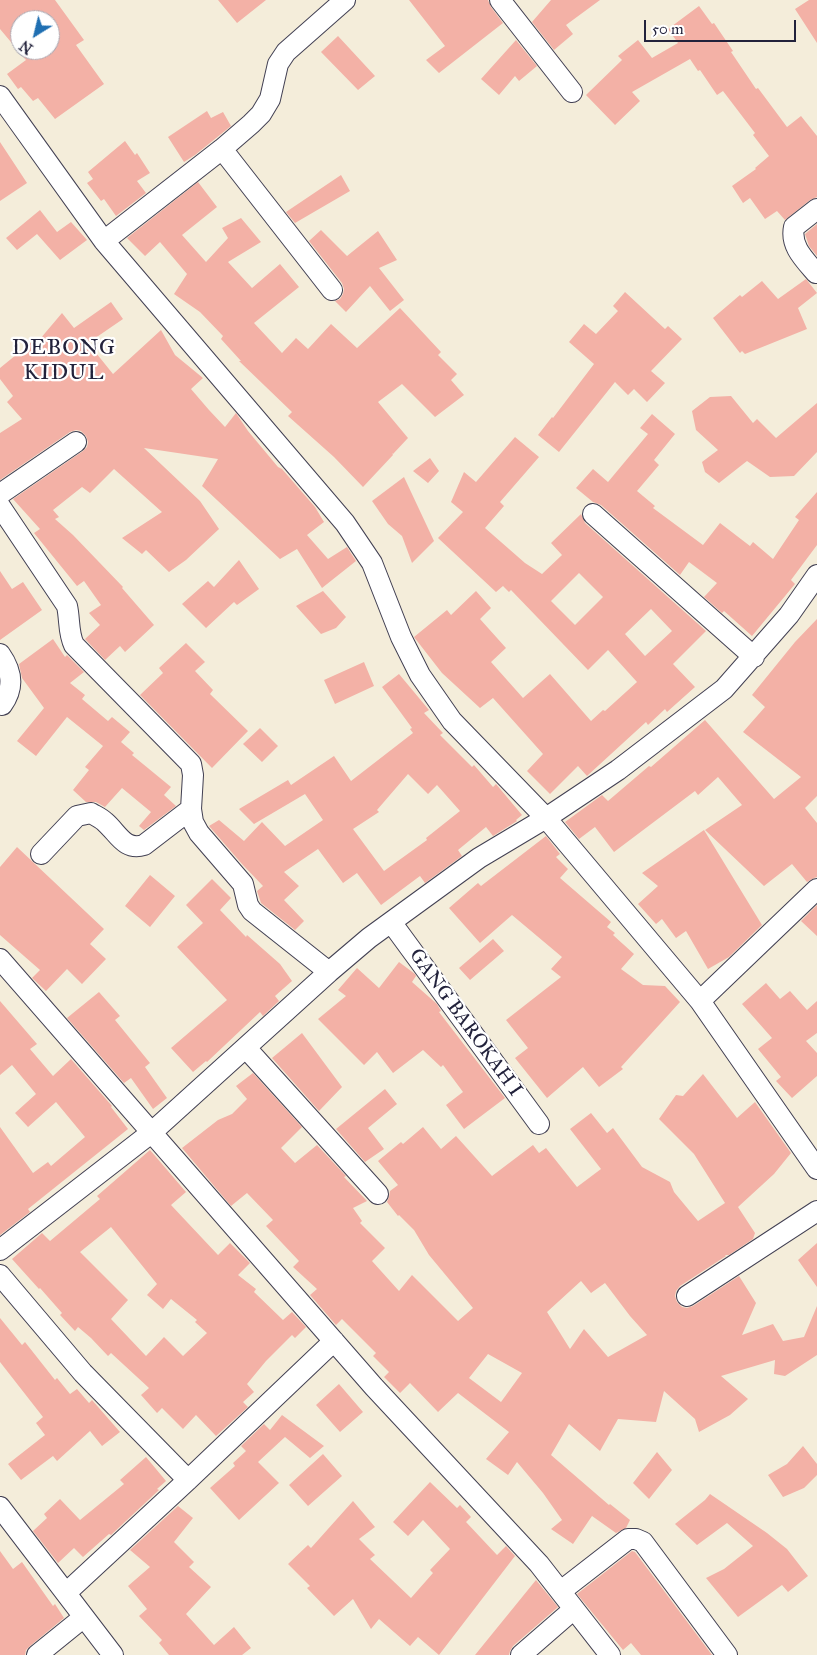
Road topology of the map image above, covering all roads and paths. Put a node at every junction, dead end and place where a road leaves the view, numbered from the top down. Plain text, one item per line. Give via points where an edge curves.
1 (344, 0) edge
2 (500, 0) edge
3 (572, 92) dead end
4 (0, 96) edge
5 (222, 149) junction
6 (817, 209) edge
7 (104, 241) junction
8 (816, 273) dead end
9 (332, 290) dead end
10 (76, 442) dead end
11 (0, 494) edge
12 (0, 506) edge
13 (593, 514) dead end
14 (817, 575) edge
15 (0, 654) edge
16 (754, 657) junction
17 (2, 705) dead end
18 (191, 809) junction
19 (546, 818) junction
20 (41, 854) dead end
21 (817, 889) edge
22 (391, 922) junction
23 (0, 959) edge
24 (329, 972) junction
25 (700, 1001) junction
26 (246, 1048) junction
27 (539, 1124) dead end
28 (150, 1133) junction
29 (817, 1169) edge
30 (378, 1194) dead end
31 (817, 1211) edge
32 (0, 1250) edge
33 (0, 1275) edge
34 (687, 1296) dead end
35 (334, 1341) junction
36 (188, 1480) junction
37 (0, 1507) edge
38 (561, 1591) junction
39 (66, 1593) junction
40 (574, 1609) junction
41 (84, 1618) junction
42 (37, 1655) edge
43 (113, 1655) edge
44 (521, 1655) edge
45 (610, 1655) edge
46 (727, 1655) edge

1 - 5 street via 286,52 278,64 270,99 261,114
2 - 3 street
4 - 7 street
5 - 7 street
5 - 9 street
6 - 8 street via 794,227 792,236 796,247
7 - 19 street via 345,523 372,563 420,675 452,721
10 - 11 street
12 - 18 street via 68,606 70,638 74,645 191,764
13 - 16 street
14 - 16 street
15 - 17 street via 7,664 12,683 9,696
16 - 19 street via 724,689 618,770
18 - 20 street via 144,845 136,847 127,845 104,821 91,813 77,816
18 - 24 street via 199,833 243,884 252,911
19 - 22 street via 479,858
19 - 25 street
21 - 25 street
22 - 24 street
22 - 27 street, GANG BAROKAH I
23 - 28 street
24 - 26 street
25 - 29 street
26 - 28 street
26 - 30 street
28 - 32 street
28 - 35 street
31 - 34 street
33 - 36 street via 83,1373
35 - 36 street
35 - 38 street
36 - 39 street
37 - 39 street
38 - 40 street
38 - 46 street via 628,1540 644,1542
39 - 41 street
40 - 44 street
40 - 45 street
41 - 42 street
41 - 43 street

